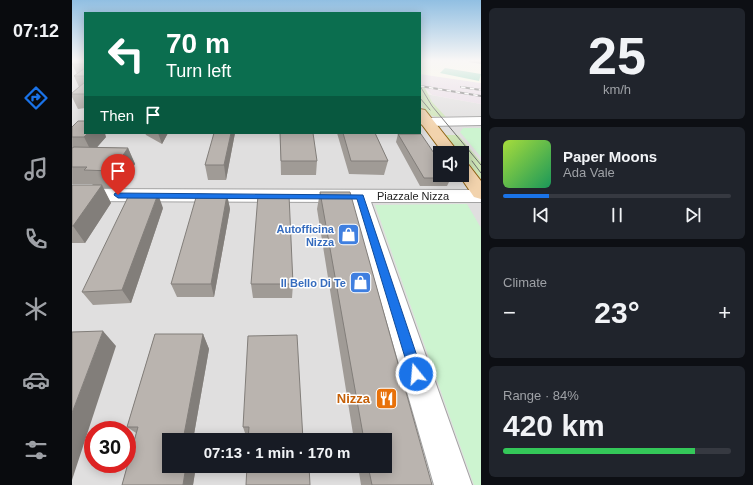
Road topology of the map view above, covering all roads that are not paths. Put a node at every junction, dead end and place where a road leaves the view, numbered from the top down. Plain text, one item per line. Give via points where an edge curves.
1 (424, 118) edge
2 (481, 122) edge
3 (446, 146) edge
4 (469, 178) edge
5 (72, 195) edge
6 (481, 195) edge
7 (360, 196) junction
8 (453, 485) edge

1 - 2 street
1 - 3 main road
4 - 6 main road
5 - 7 street
6 - 7 street, Piazzale Nizza
7 - 8 street, Piazzale Nizza

